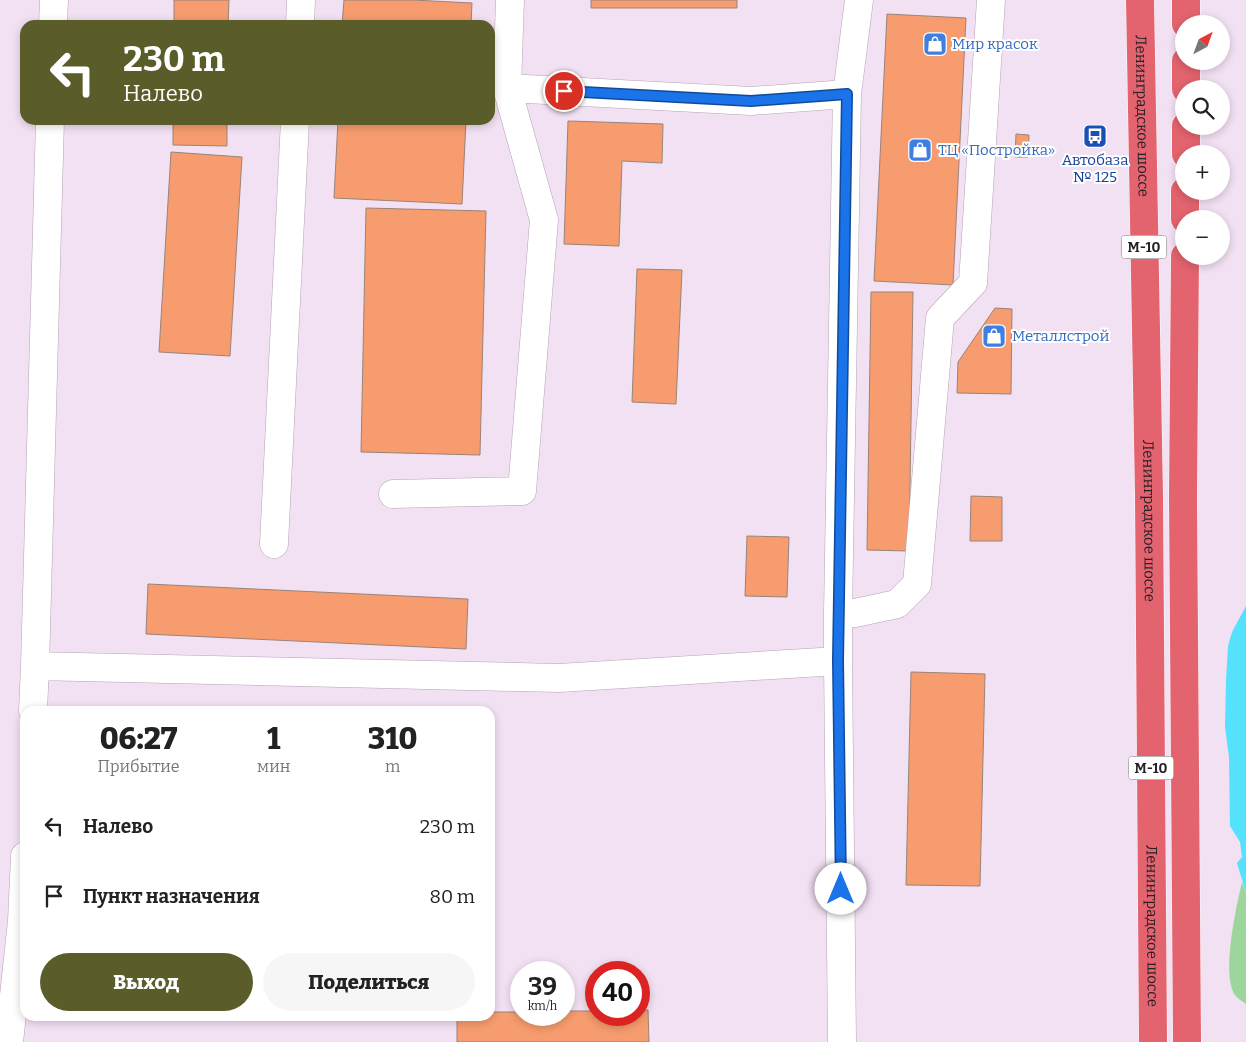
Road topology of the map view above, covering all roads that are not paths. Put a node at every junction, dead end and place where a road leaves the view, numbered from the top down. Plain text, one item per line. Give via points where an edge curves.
1 (54, 0) edge
2 (302, 0) edge
3 (510, 0) edge
4 (859, 0) edge
5 (991, 0) edge
6 (1140, 0) edge
7 (1186, 0) edge
8 (1186, 15) edge
9 (53, 20) edge
10 (300, 20) edge
11 (507, 88) junction
12 (847, 94) junction
13 (50, 125) edge
14 (295, 125) edge
15 (1185, 265) edge
16 (393, 494) dead end
17 (274, 544) dead end
18 (838, 613) junction
19 (838, 660) junction
20 (35, 666) junction
21 (33, 706) edge
22 (20, 940) edge
23 (9, 1042) edge
24 (842, 1042) edge
25 (1153, 1042) edge
26 (1187, 1042) edge

1 - 9 street
2 - 10 street
3 - 11 street
4 - 12 street
5 - 18 street via 973,284 940,318 917,584 897,604 855,613
6 - 25 highway, Ленинградское шоссе / М-10 via 1149,495
7 - 8 highway
11 - 12 street via 751,101
11 - 16 street via 544,220 522,491
12 - 18 street
13 - 20 street
14 - 17 street
15 - 26 highway, М-10 via 1183,498
18 - 19 street
19 - 20 street via 558,678
19 - 24 street
20 - 21 street
22 - 23 street

